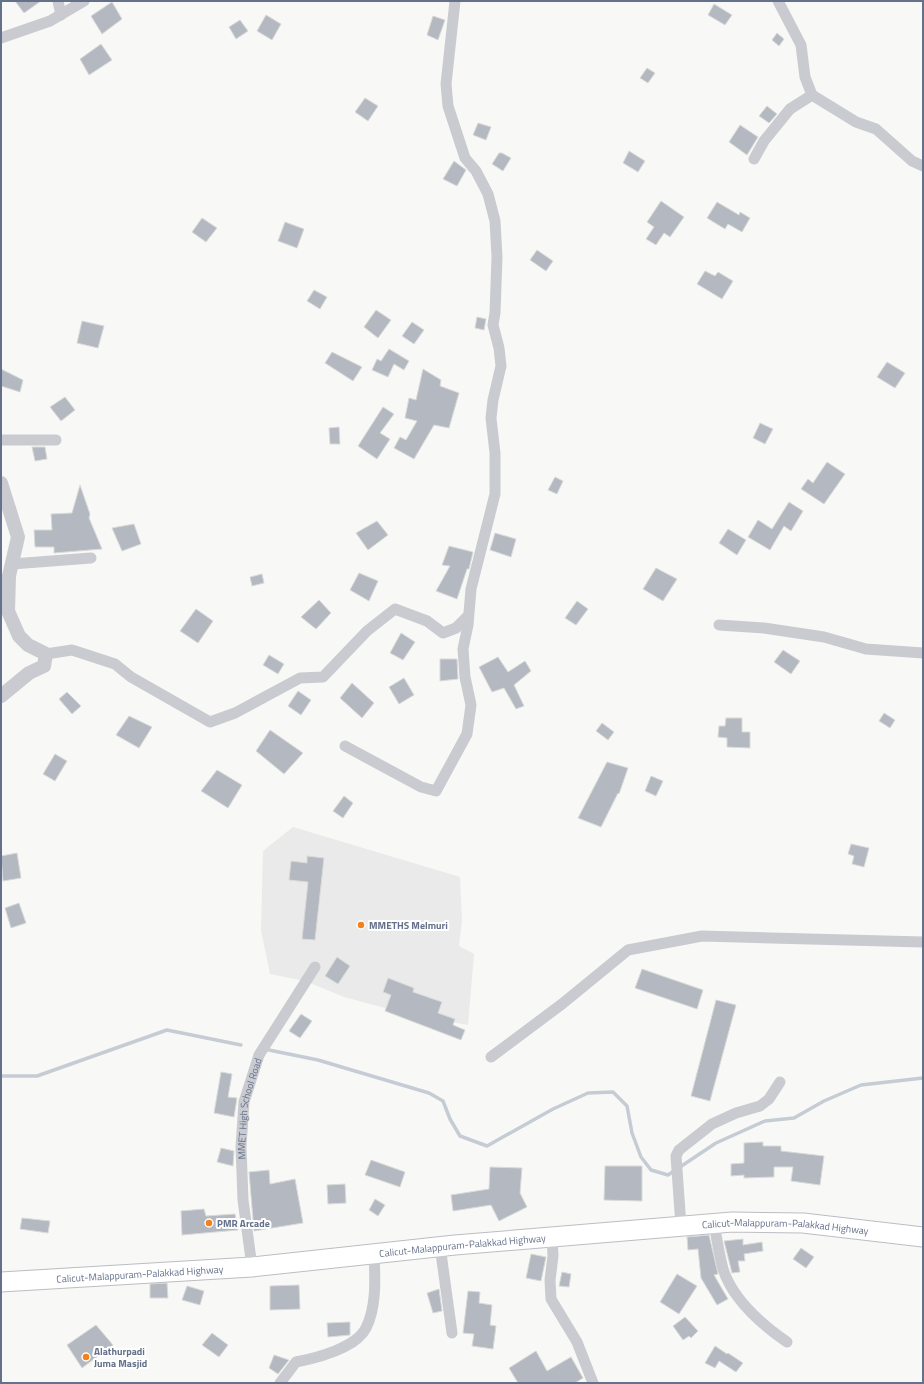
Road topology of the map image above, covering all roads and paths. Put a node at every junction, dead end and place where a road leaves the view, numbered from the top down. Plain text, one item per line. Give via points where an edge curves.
1 (58, 1) edge
2 (84, 1) edge
3 (455, 1) edge
4 (778, 1) edge
5 (60, 15) junction
6 (1, 38) edge
7 (812, 95) junction
8 (754, 159) dead end
9 (923, 166) edge
10 (1, 440) edge
11 (56, 440) dead end
12 (1, 483) edge
13 (91, 558) dead end
14 (12, 564) junction
15 (468, 616) junction
16 (719, 625) dead end
17 (923, 653) edge
18 (46, 654) junction
19 (1, 696) edge
20 (345, 746) dead end
21 (923, 942) edge
22 (314, 967) dead end
23 (491, 1057) dead end
24 (780, 1082) dead end
25 (681, 1219) junction
26 (714, 1224) junction
27 (552, 1236) junction
28 (923, 1237) edge
29 (440, 1246) junction
30 (374, 1253) junction
31 (252, 1267) junction
32 (1, 1282) edge
33 (452, 1333) dead end
34 (787, 1342) dead end
35 (589, 1380) edge
36 (280, 1383) edge

1 - 5 street
2 - 5 street
3 - 15 street via 446,84 448,106 465,158 476,171 488,194 494,221 497,257 493,325 501,366 491,418 495,453 495,494 471,589
4 - 7 street via 801,45 805,77
5 - 6 street
7 - 8 street via 790,109
7 - 9 street via 856,122 876,129 912,161
10 - 11 street
12 - 14 street via 18,537
13 - 14 street
14 - 18 street via 8,611 19,636 28,645
15 - 18 street via 456,628 443,633 426,621 395,609 367,631 323,677 300,678 234,713 210,722 131,677 115,664 72,650
15 - 20 street via 463,649 471,705 467,734 436,791 421,787
16 - 17 street via 764,628 824,637 866,649
18 - 19 street via 44,666 29,673
21 - 23 street via 702,936 628,950
22 - 31 street, MMET High School Road via 258,1055 244,1102 241,1146 243,1200
24 - 25 street via 760,1106 712,1124 679,1150 676,1156
25 - 26 highway, Calicut-Malappuram-Palakkad Highway
25 - 27 highway, Calicut-Malappuram-Palakkad Highway
26 - 28 highway, Calicut-Malappuram-Palakkad Highway via 803,1223
26 - 34 street via 724,1269 732,1289 763,1325
27 - 29 highway, Calicut-Malappuram-Palakkad Highway
27 - 35 street via 551,1300 577,1342
29 - 30 highway, Calicut-Malappuram-Palakkad Highway
29 - 33 street
30 - 31 highway, Calicut-Malappuram-Palakkad Highway
30 - 36 street via 375,1287 366,1330 350,1345 296,1362
31 - 32 highway, Calicut-Malappuram-Palakkad Highway

